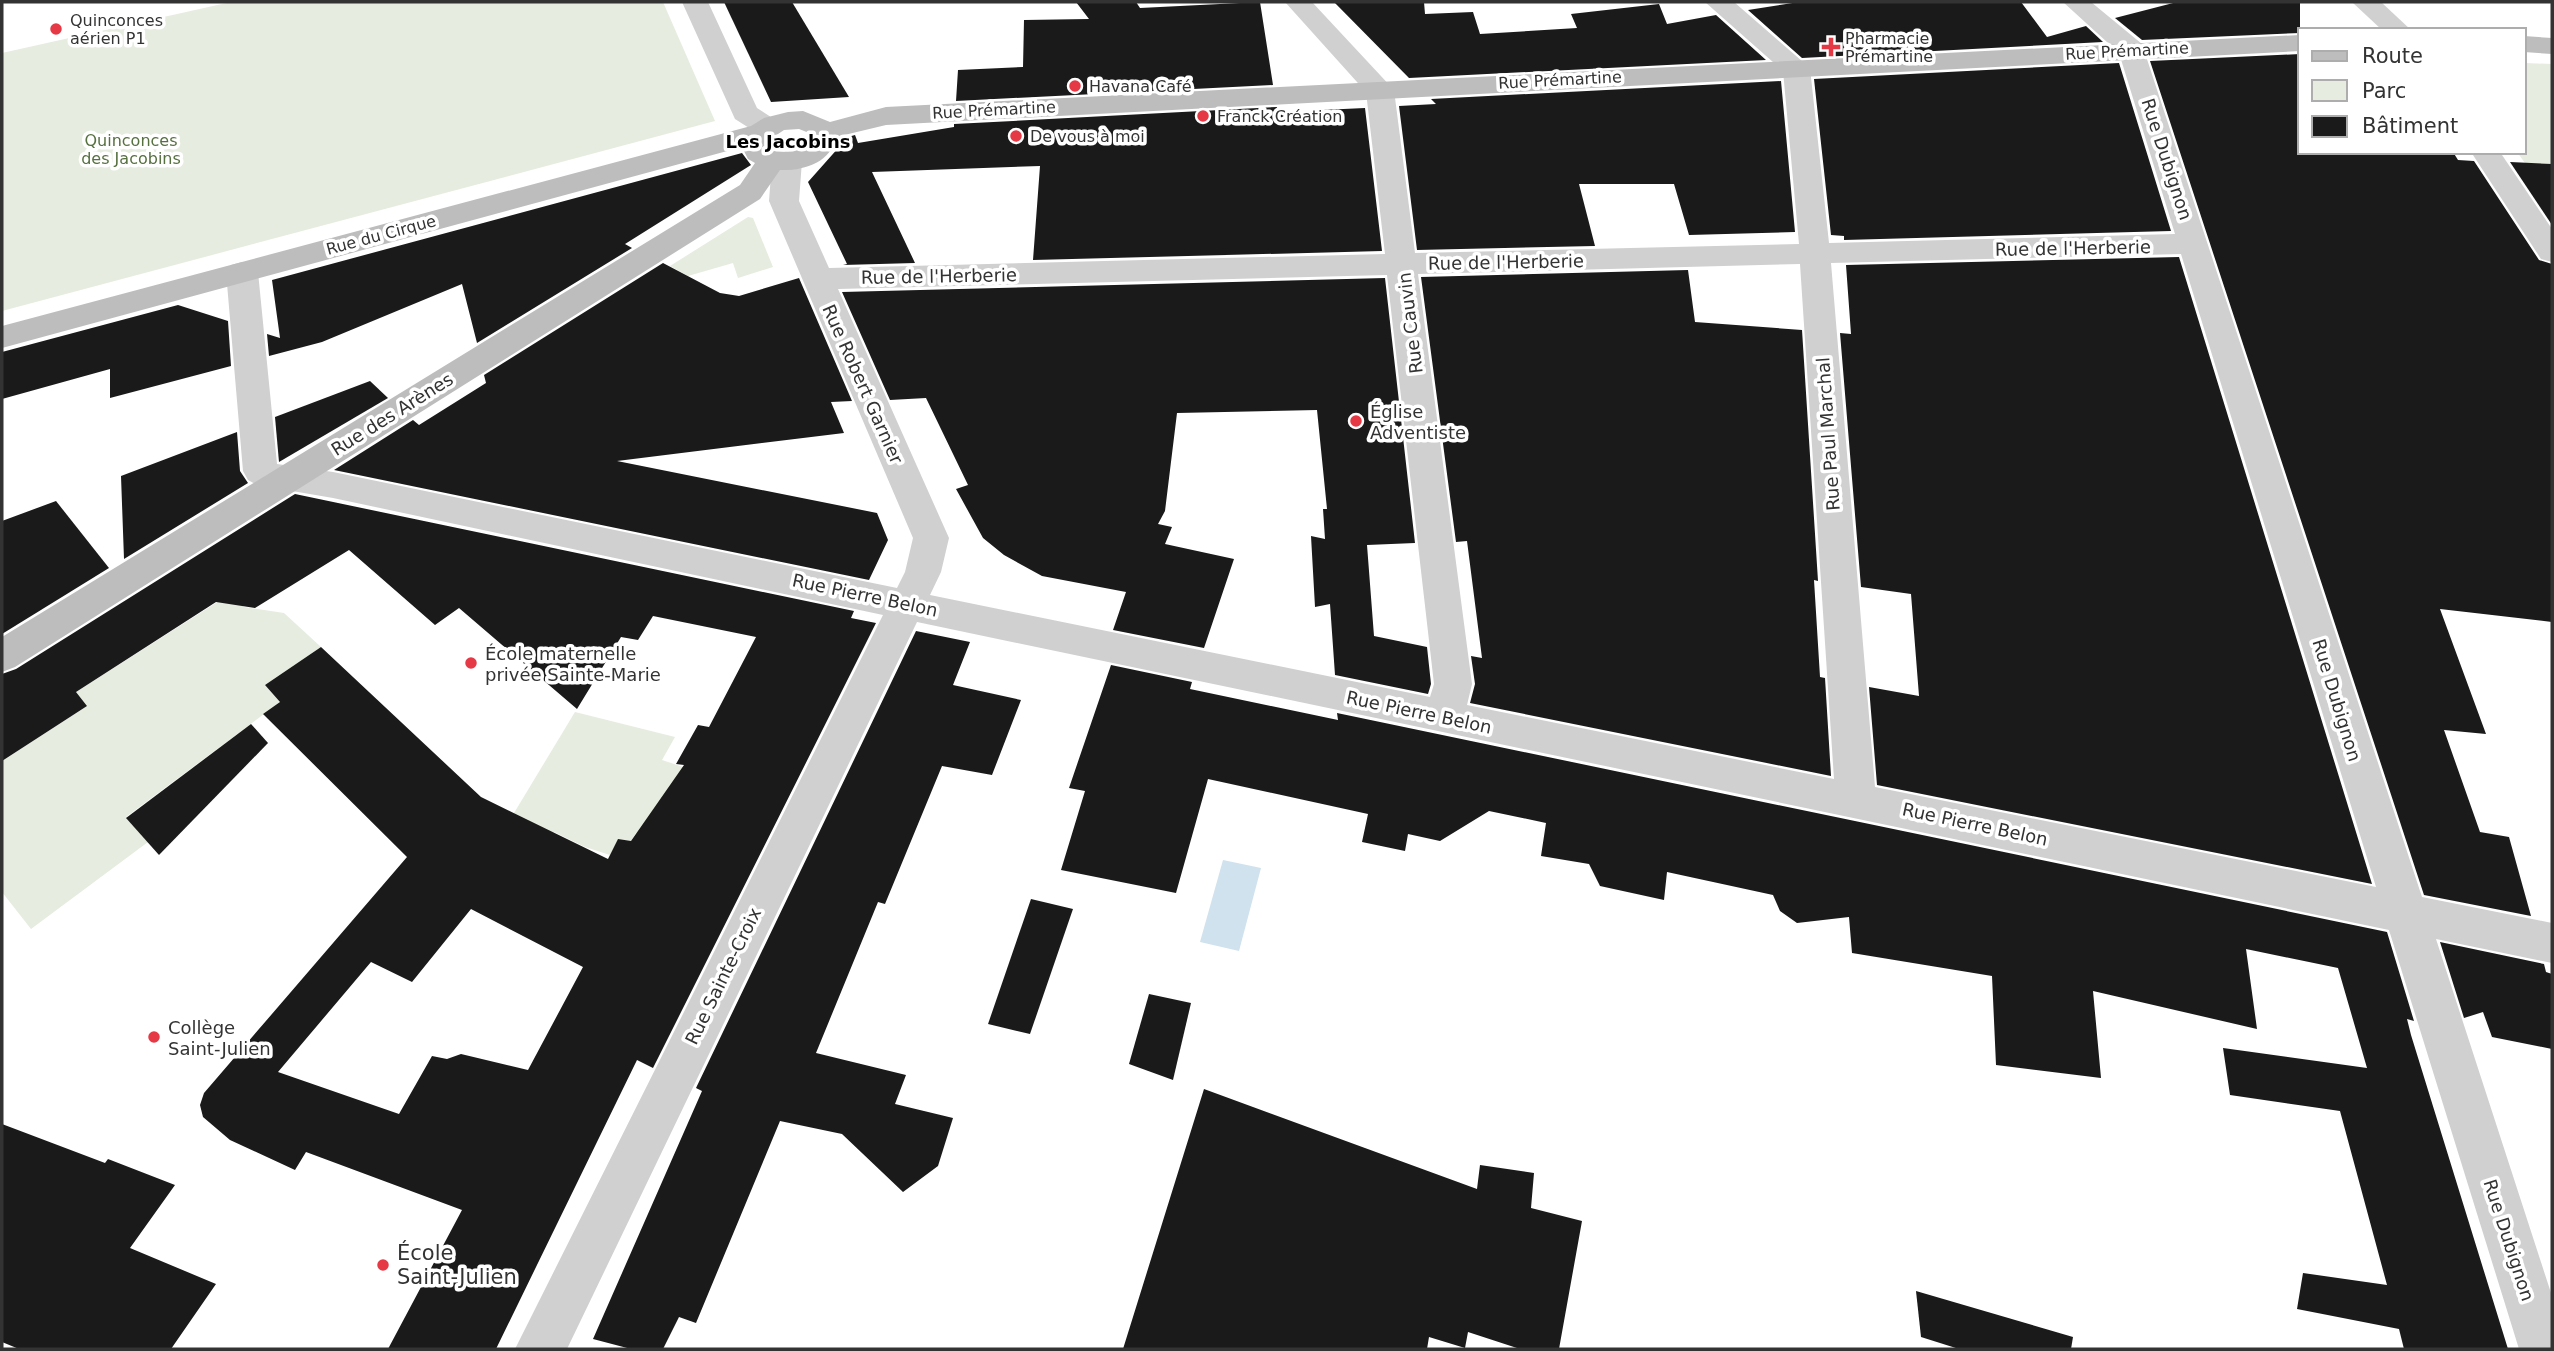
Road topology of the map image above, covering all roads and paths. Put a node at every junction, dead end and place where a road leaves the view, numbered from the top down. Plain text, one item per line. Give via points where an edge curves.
1 (695, 2) edge
2 (1298, 2) edge
3 (1718, 2) edge
4 (2076, 2) edge
5 (2365, 2) edge
6 (2396, 28) edge
7 (2298, 43) edge
8 (2526, 44) edge
9 (2552, 46) edge
10 (2132, 50) junction
11 (1796, 68) junction
12 (1380, 90) junction
13 (822, 132) junction
14 (771, 145) junction
15 (2486, 154) edge
16 (2194, 244) junction
17 (2552, 252) edge
18 (1815, 254) junction
19 (1403, 264) junction
20 (242, 272) junction
21 (818, 279) junction
22 (2, 337) edge
23 (287, 479) junction
24 (906, 604) junction
25 (2, 656) edge
26 (1445, 718) junction
27 (1857, 800) junction
28 (2403, 911) junction
29 (2552, 943) edge
30 (540, 1349) edge
31 (2544, 1349) edge

1 - 14 street via 746,113
2 - 12 street
3 - 11 street
4 - 10 street
5 - 6 street
7 - 10 street, Rue Prémartine
8 - 9 street
10 - 11 street, Rue Prémartine
10 - 16 street, Rue Dubignon
11 - 12 street, Rue Prémartine
11 - 18 street, Rue Paul Marchal
12 - 13 street, Rue Prémartine via 886,116
12 - 19 street, Rue Cauvin
13 - 14 street via 821,145 814,152
13 - 14 street via 803,120 783,121
14 - 20 street, Rue du Cirque
14 - 21 street, Rue Robert Garnier via 784,201
14 - 23 street, Rue des Arènes via 750,191
15 - 17 street
16 - 18 street, Rue de l'Herberie
16 - 28 street, Rue Dubignon
18 - 19 street, Rue de l'Herberie
18 - 27 street, Rue Paul Marchal
19 - 21 street, Rue de l'Herberie
19 - 26 street, Rue Cauvin via 1453,684
20 - 22 street, Rue du Cirque
20 - 23 street via 260,471
21 - 24 street, Rue Robert Garnier via 932,538 923,572
23 - 24 street, Rue Pierre Belon
23 - 25 street, Rue des Arènes
24 - 26 street, Rue Pierre Belon
24 - 30 street, Rue Sainte-Croix
26 - 27 street, Rue Pierre Belon
27 - 28 street, Rue Pierre Belon
28 - 29 street, Rue Pierre Belon
28 - 31 street, Rue Dubignon

